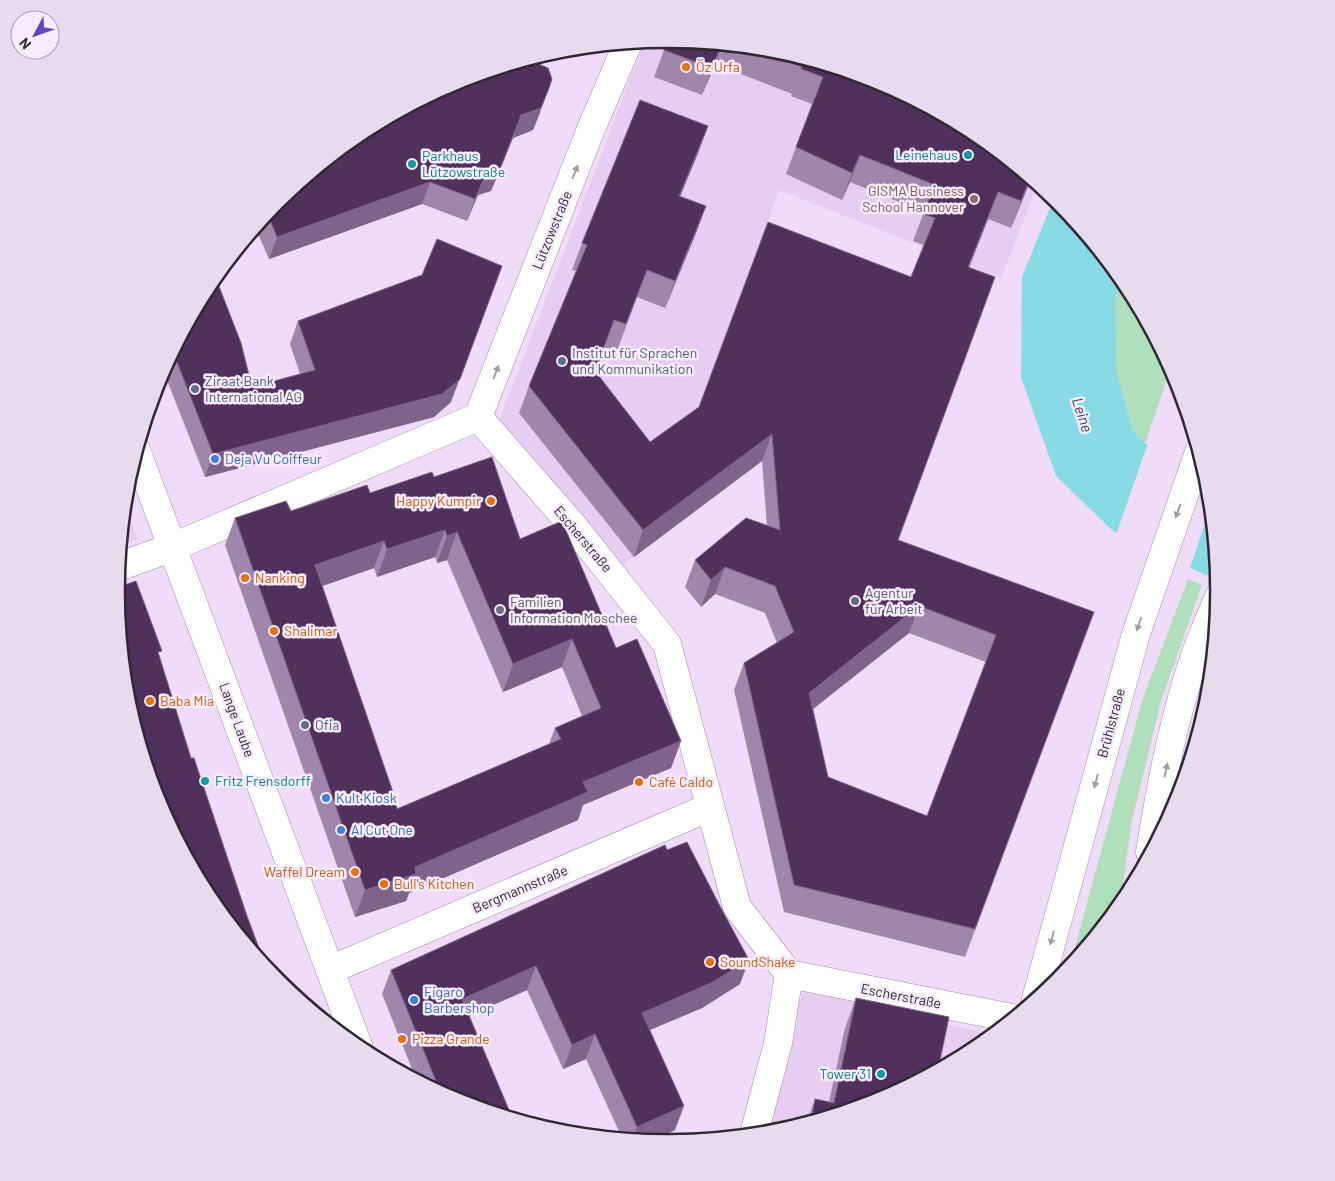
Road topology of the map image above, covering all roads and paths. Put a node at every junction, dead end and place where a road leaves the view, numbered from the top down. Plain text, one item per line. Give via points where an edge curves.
1 (625, 50) edge
2 (478, 418) junction
3 (140, 461) edge
4 (1195, 463) edge
5 (173, 546) junction
6 (126, 564) edge
7 (1209, 620) edge
8 (710, 807) junction
9 (1154, 834) edge
10 (330, 970) junction
11 (789, 974) junction
12 (1040, 985) edge
13 (1004, 1016) edge
14 (342, 1024) edge
15 (756, 1126) edge

2 -> 1 street, Lützowstraße
2 - 5 street
2 - 8 street, Escherstraße via 574,528 667,644
3 - 5 street, Lange Laube
4 -> 12 street, Brühlstraße via 1136,634
5 - 6 street
5 - 10 street, Lange Laube
9 -> 7 street via 1182,702
8 - 10 street, Bergmannstraße
8 - 11 street, Escherstraße via 736,907
10 - 14 street, Lange Laube
11 - 13 street, Escherstraße
11 - 15 street via 778,1043

